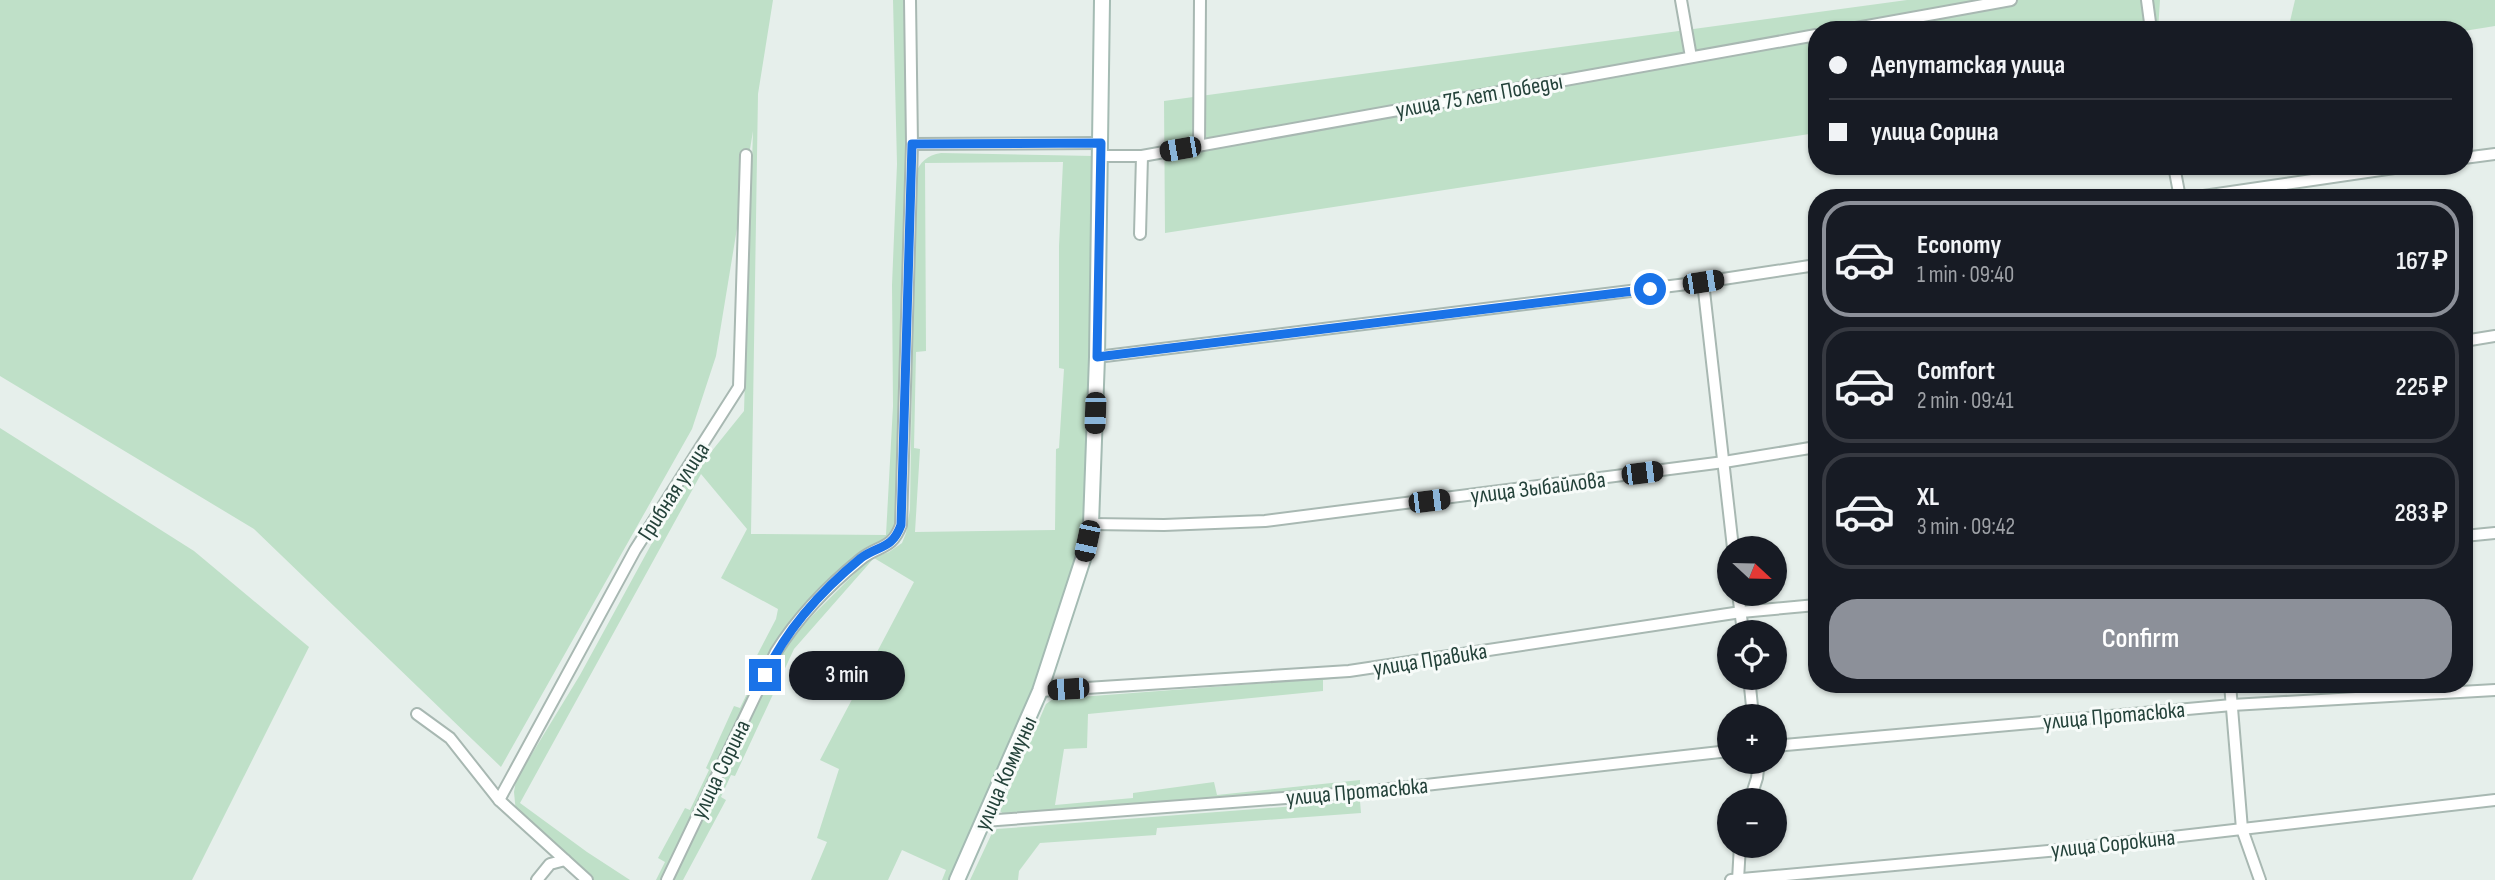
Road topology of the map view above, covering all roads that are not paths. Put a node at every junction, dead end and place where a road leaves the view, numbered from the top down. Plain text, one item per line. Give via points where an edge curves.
1 (910, 0) edge
2 (1102, 0) edge
3 (1200, 0) edge
4 (1681, 0) edge
5 (2011, 0) edge
6 (2147, 0) edge
7 (1895, 21) edge
8 (2150, 21) edge
9 (1808, 36) edge
10 (1692, 57) junction
11 (912, 144) junction
12 (1199, 145) junction
13 (1101, 150) junction
14 (2495, 154) edge
15 (746, 155) dead end
16 (1142, 156) junction
17 (2473, 157) edge
18 (2347, 175) edge
19 (2251, 189) edge
20 (1140, 234) dead end
21 (1808, 266) edge
22 (1703, 282) junction
23 (2495, 336) edge
24 (2473, 340) edge
25 (1097, 357) junction
26 (1808, 448) edge
27 (1724, 462) junction
28 (1091, 524) junction
29 (2495, 533) edge
30 (2473, 535) edge
31 (1733, 536) edge
32 (1740, 606) edge
33 (1808, 606) edge
34 (1741, 612) junction
35 (1742, 620) edge
36 (2495, 690) edge
37 (1040, 691) junction
38 (2473, 691) edge
39 (2231, 693) edge
40 (2442, 693) edge
41 (2232, 705) junction
42 (416, 714) dead end
43 (1787, 745) edge
44 (1717, 752) edge
45 (499, 800) junction
46 (2495, 800) edge
47 (984, 821) junction
48 (2242, 830) junction
49 (1739, 858) edge
50 (565, 860) junction
51 (537, 880) edge
52 (587, 880) edge
53 (667, 880) edge
54 (957, 880) edge
55 (1731, 880) edge
56 (1738, 880) edge
57 (2260, 880) edge

1 - 11 street, улица Сорина
2 - 13 street, улица Коммуны
3 - 12 street
4 - 10 street
5 - 7 street
6 - 8 street
9 - 10 street, улица 75 лет Победы
10 - 12 street, улица 75 лет Победы
11 - 13 street, улица 75 лет Победы
11 - 53 street, улица Сорина via 901,525 891,542 863,556 802,616 776,652
12 - 16 street, улица 75 лет Победы
13 - 16 street, улица 75 лет Победы
13 - 25 street, улица Коммуны
14 - 17 street
15 - 45 street, Грибная улица via 739,387 635,550
16 - 20 street
18 - 19 street
21 - 22 street
22 - 25 street
22 - 27 street
23 - 24 street
25 - 28 street, улица Коммуны
26 - 27 street, улица Зыбайлова
27 - 28 street, улица Зыбайлова via 1265,521
27 - 31 street
28 - 37 street, улица Коммуны
29 - 30 street
32 - 34 street
33 - 34 street, улица Правика
34 - 35 street
34 - 37 street, улица Правика via 1349,671
36 - 38 street, улица Протасюка
37 - 47 street, улица Коммуны
39 - 41 street
40 - 41 street, улица Протасюка
41 - 43 street, улица Протасюка
41 - 48 street
42 - 45 street via 450,738
44 - 47 street, улица Протасюка via 1363,792
45 - 50 street
46 - 48 street, улица Сорокина
47 - 54 street, улица Коммуны
48 - 56 street, улица Сорокина
48 - 57 street
49 - 56 street
50 - 51 street via 550,864
50 - 52 street
55 - 56 street, улица Сорокина

